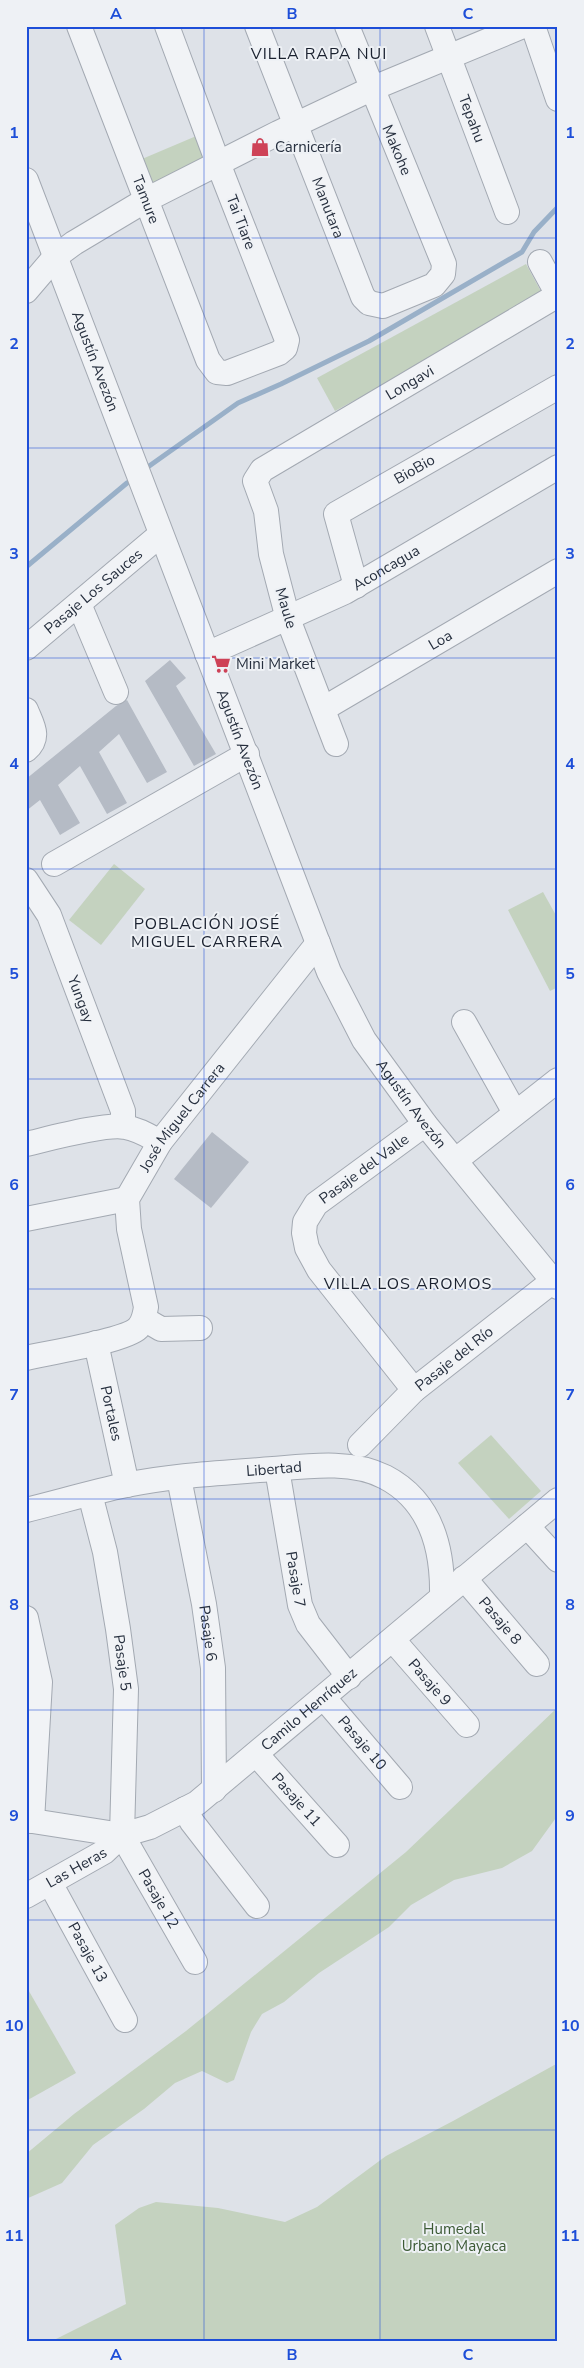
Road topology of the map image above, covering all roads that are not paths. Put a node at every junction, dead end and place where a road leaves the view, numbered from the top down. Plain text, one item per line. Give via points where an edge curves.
1 (79, 26) edge
2 (167, 26) edge
3 (257, 26) edge
4 (347, 26) edge
5 (436, 26) edge
6 (523, 26) edge
7 (533, 26) edge
8 (448, 56) junction
9 (371, 89) junction
10 (558, 99) edge
11 (294, 125) junction
12 (218, 163) junction
13 (26, 180) edge
14 (146, 200) junction
15 (507, 212) dead end
16 (55, 257) junction
17 (540, 262) dead end
18 (26, 291) edge
19 (558, 295) edge
20 (369, 303) joint
21 (217, 372) joint
22 (558, 387) edge
23 (558, 467) edge
24 (262, 470) joint
25 (160, 535) junction
26 (558, 571) edge
27 (356, 586) junction
28 (79, 604) junction
29 (288, 618) junction
30 (26, 648) edge
31 (207, 654) junction
32 (116, 692) dead end
33 (323, 709) junction
34 (26, 710) edge
35 (336, 744) dead end
36 (26, 750) edge
37 (247, 754) junction
38 (54, 864) dead end
39 (26, 880) edge
40 (318, 943) junction
41 (464, 1022) dead end
42 (558, 1080) edge
43 (515, 1113) junction
44 (425, 1124) junction
45 (123, 1126) junction
46 (160, 1142) junction
47 (27, 1143) edge
48 (456, 1160) junction
49 (127, 1199) junction
50 (26, 1219) edge
51 (555, 1284) edge
52 (144, 1319) junction
53 (200, 1328) dead end
54 (96, 1343) junction
55 (26, 1358) edge
56 (414, 1390) junction
57 (360, 1445) dead end
58 (277, 1469) junction
59 (179, 1478) junction
60 (127, 1485) junction
61 (90, 1494) junction
62 (558, 1500) edge
63 (26, 1510) edge
64 (526, 1526) junction
65 (558, 1560) edge
66 (464, 1578) junction
67 (442, 1596) junction
68 (26, 1618) edge
69 (393, 1640) junction
70 (537, 1664) dead end
71 (349, 1677) junction
72 (324, 1698) junction
73 (467, 1725) dead end
74 (256, 1754) junction
75 (400, 1787) dead end
76 (214, 1790) junction
77 (185, 1809) junction
78 (29, 1820) edge
79 (122, 1835) junction
80 (337, 1845) dead end
81 (50, 1884) junction
82 (26, 1896) edge
83 (257, 1906) dead end
84 (195, 1962) dead end
85 (125, 2020) dead end

1 - 14 street, Tamure
2 - 12 street, Tai Tiare
3 - 11 street, Manutara
4 - 9 street, Makohe
5 - 8 street, Tepahu
6 - 8 street
7 - 10 street
8 - 9 street
8 - 15 street, Tepahu
9 - 11 street
9 - 20 street, Makohe via 444,264 443,274 434,285 383,306
11 - 12 street
11 - 20 street, Manutara via 364,298
12 - 14 street
12 - 21 street, Tai Tiare via 287,340 279,353 227,373
13 - 16 street, Agustín Avezón
14 - 16 street
14 - 21 street, Tamure via 208,360
16 - 18 street
16 - 25 street, Agustín Avezón
17 - 19 street
19 - 24 street, Longavi
22 - 27 street, BioBio via 336,514
23 - 27 street, Aconcagua
24 - 29 street, Maule via 254,480 266,511 271,554
25 - 28 street, Pasaje Los Sauces
25 - 31 street, Agustín Avezón
26 - 33 street, Loa
27 - 29 street, Aconcagua
28 - 30 street, Pasaje Los Sauces
28 - 32 street
29 - 31 street, Aconcagua
29 - 33 street, Maule
31 - 37 street, Agustín Avezón
33 - 35 street, Maule
34 - 36 street via 35,737
37 - 38 street
37 - 40 street, Agustín Avezón
39 - 45 street, Yungay via 49,915 123,1112
40 - 44 street, Agustín Avezón via 364,1040
40 - 46 street, José Miguel Carrera
41 - 43 street
42 - 43 street, Agustín Avezón
43 - 48 street, Agustín Avezón
44 - 48 street, Agustín Avezón
44 - 56 street, Pasaje del Valle via 316,1204 305,1222 304,1233 307,1248 319,1270
45 - 46 street via 139,1130
45 - 47 street
46 - 49 street, José Miguel Carrera
48 - 51 street, Agustín Avezón
49 - 50 street
49 - 52 street via 129,1230 146,1307
51 - 56 street, Pasaje del Río
52 - 53 street via 160,1329
52 - 54 street via 130,1333
54 - 55 street
54 - 60 street, Portales
56 - 57 street, Pasaje del Río
58 - 59 street, Libertad
58 - 67 street, Libertad via 341,1466 367,1469 401,1487 426,1515 439,1546 443,1567
58 - 71 street, Pasaje 7 via 300,1605 308,1624
59 - 60 street, Libertad
59 - 76 street, Pasaje 6 via 213,1668
60 - 61 street, Libertad
61 - 63 street, Libertad
61 - 79 street, Pasaje 5 via 104,1552 126,1689
62 - 64 street, Camilo Henríquez
64 - 65 street
64 - 66 street, Camilo Henríquez
66 - 67 street, Camilo Henríquez
66 - 70 street, Pasaje 8
67 - 69 street, Camilo Henríquez
68 - 78 street via 40,1682
69 - 71 street, Camilo Henríquez
69 - 73 street, Pasaje 9
71 - 72 street, Camilo Henríquez
72 - 74 street, Camilo Henríquez
72 - 75 street, Pasaje 10
74 - 76 street, Camilo Henríquez
74 - 80 street, Pasaje 11
76 - 77 street, Camilo Henríquez
77 - 79 street, Camilo Henríquez via 150,1827
77 - 83 street
78 - 79 street, Camilo Henríquez
79 - 81 street, Las Heras via 104,1852
79 - 84 street, Pasaje 12
81 - 82 street, Las Heras
81 - 85 street, Pasaje 13

